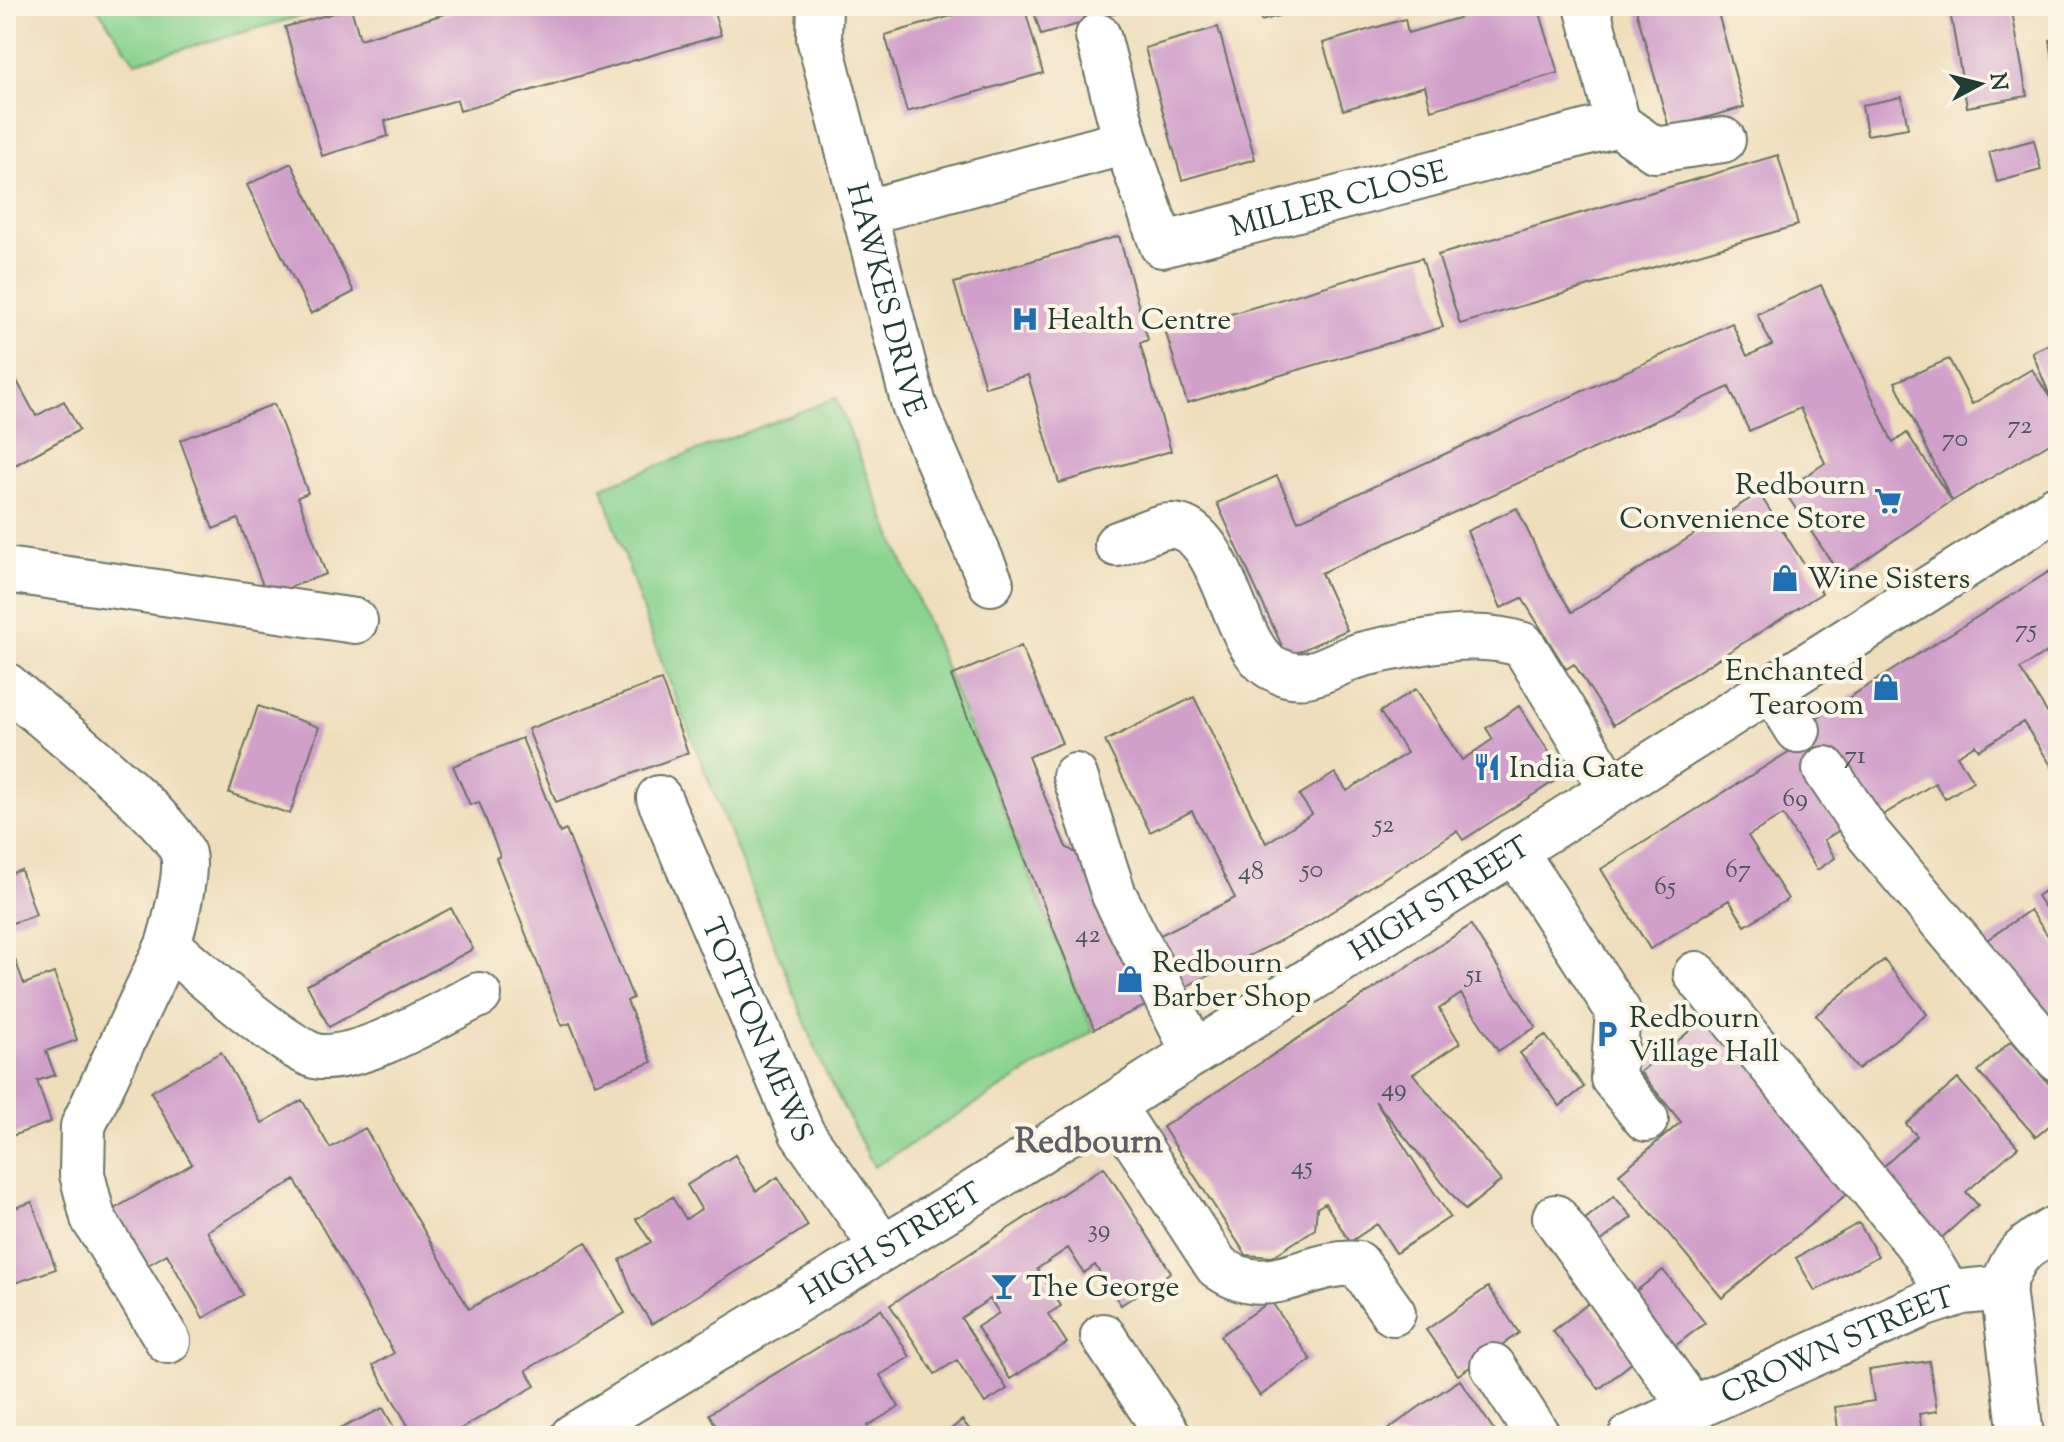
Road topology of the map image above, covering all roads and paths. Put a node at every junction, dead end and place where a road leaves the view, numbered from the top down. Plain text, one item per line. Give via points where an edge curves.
1 (820, 6) edge
2 (1587, 6) edge
3 (1098, 36) dead end
4 (1618, 124) junction
5 (1723, 140) dead end
6 (1126, 142) junction
7 (867, 212) junction
8 (2058, 507) edge
9 (1117, 544) dead end
10 (6, 570) edge
11 (991, 583) dead end
12 (355, 621) dead end
13 (6, 685) edge
14 (1772, 689) junction
15 (1798, 730) dead end
16 (1825, 769) dead end
17 (1075, 776) dead end
18 (1611, 788) junction
19 (659, 798) dead end
20 (1514, 850) junction
21 (161, 956) junction
22 (1696, 974) dead end
23 (479, 995) dead end
24 (1194, 1052) junction
25 (2058, 1059) edge
26 (1112, 1105) junction
27 (1646, 1119) dead end
28 (1555, 1217) dead end
29 (2058, 1227) edge
30 (883, 1248) junction
31 (2003, 1288) junction
32 (1950, 1296) junction
33 (1393, 1313) dead end
34 (1103, 1336) dead end
35 (168, 1341) dead end
36 (1493, 1366) dead end
37 (1692, 1408) junction
38 (587, 1432) edge
39 (1169, 1436) edge
40 (1538, 1436) edge
41 (1631, 1436) edge
42 (2021, 1436) edge

1 - 7 street, HAWKES DRIVE via 819,38
2 - 4 street
3 - 6 street, MILLER CLOSE
4 - 5 street via 1655,150
4 - 6 street, MILLER CLOSE via 1162,245
6 - 7 street
7 - 11 street, HAWKES DRIVE via 914,405
8 - 14 street, HIGH STREET
9 - 18 street via 1165,526 1188,532 1207,546 1252,649 1270,667 1294,675 1325,672 1364,653 1476,635 1523,645
10 - 12 street
13 - 21 street via 160,819 183,855 177,914
14 - 15 street
14 - 18 street, HIGH STREET
16 - 25 street via 1869,835
17 - 24 street via 1114,895
18 - 20 street, HIGH STREET
19 - 30 street, TOTTON MEWS via 802,1133
20 - 24 street, HIGH STREET
20 - 27 street via 1618,1011 1613,1078
21 - 23 street via 316,1057 343,1056
21 - 35 street via 83,1126 82,1174 93,1218
22 - 32 street via 1923,1251
24 - 26 street, HIGH STREET
26 - 30 street, HIGH STREET
26 - 33 street via 1217,1266 1256,1283 1294,1279 1335,1262 1358,1264
28 - 37 street
29 - 31 street via 2025,1246 2010,1264
30 - 38 street, HIGH STREET
31 - 32 street, CROWN STREET
31 - 42 street
32 - 37 street, CROWN STREET
34 - 39 street
36 - 40 street
37 - 41 street, CROWN STREET

